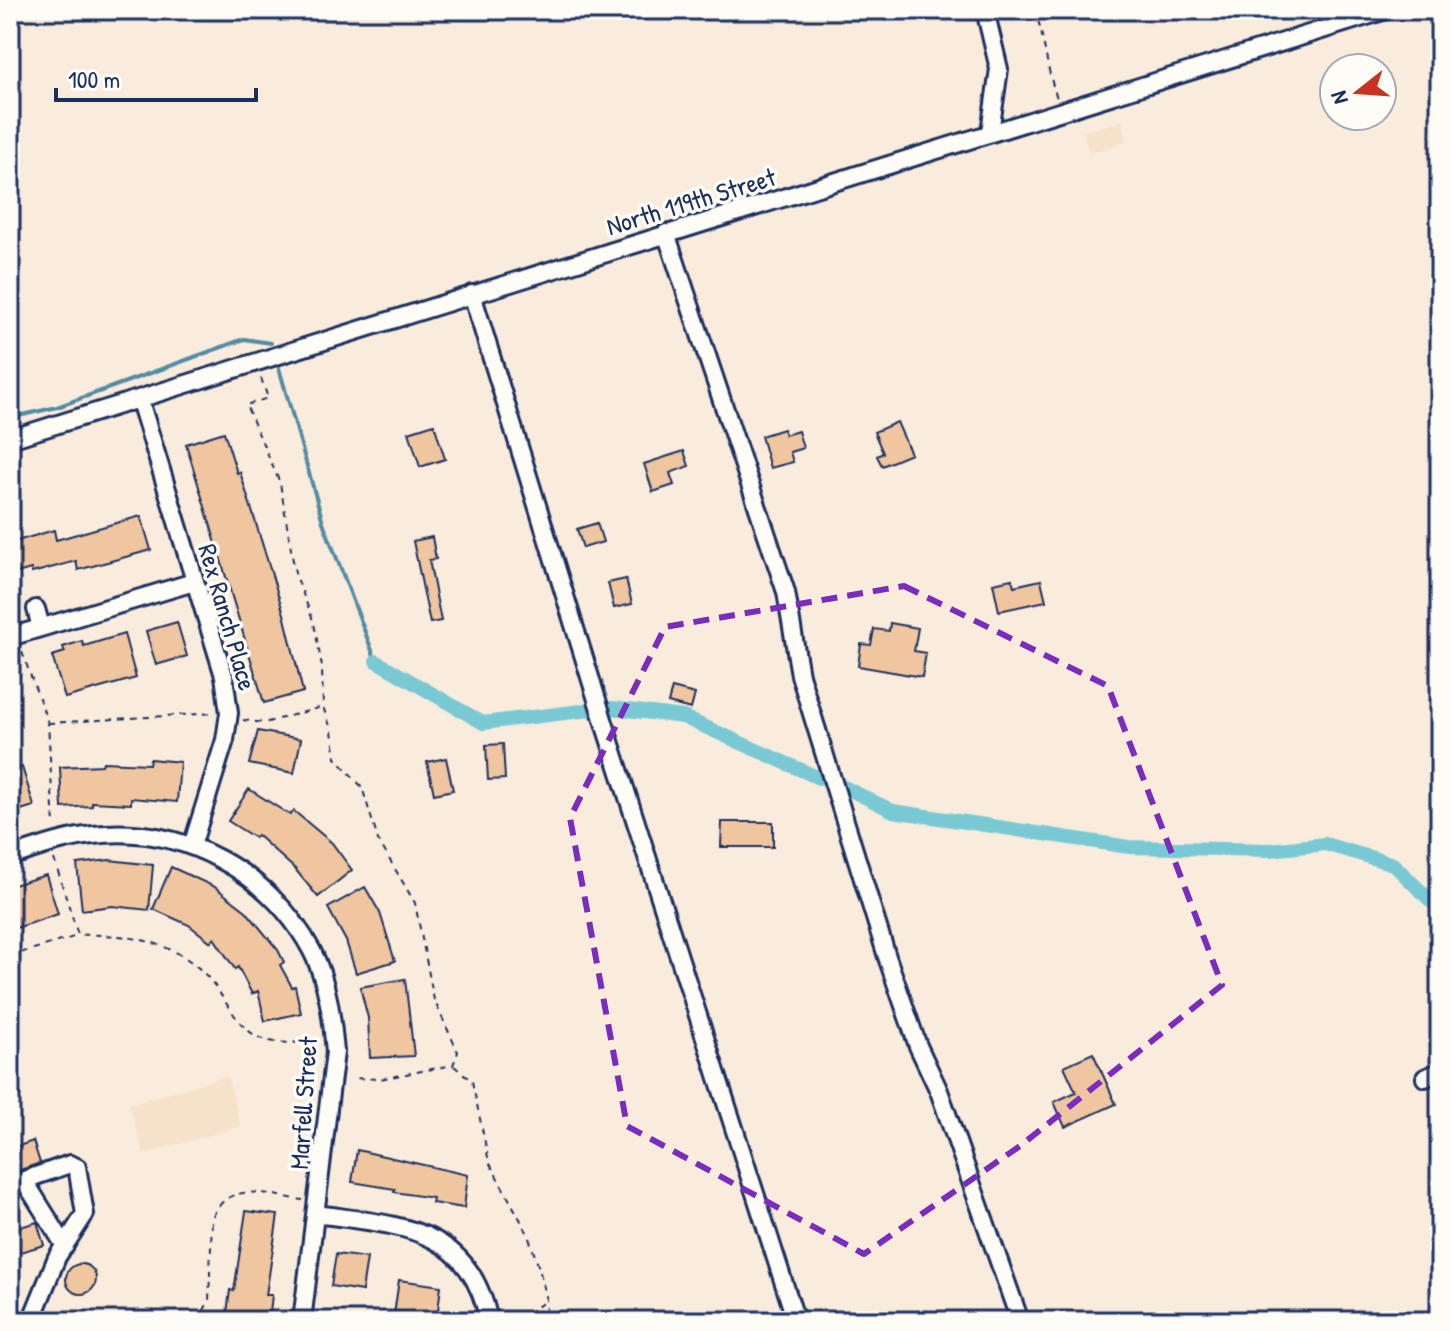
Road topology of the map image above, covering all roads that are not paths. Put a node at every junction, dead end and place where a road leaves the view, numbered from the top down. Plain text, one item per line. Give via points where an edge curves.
1 (985, 10) edge
2 (1386, 10) edge
3 (990, 132) junction
4 (666, 233) junction
5 (472, 294) junction
6 (140, 401) junction
7 (10, 439) edge
8 (194, 582) junction
9 (36, 609) dead end
10 (41, 627) junction
11 (10, 637) edge
12 (192, 846) junction
13 (10, 857) edge
14 (17, 1182) edge
15 (313, 1207) junction
16 (65, 1246) junction
17 (31, 1321) edge
18 (302, 1321) edge
19 (489, 1321) edge
20 (796, 1321) edge
21 (1020, 1321) edge

1 - 3 street via 999,69
2 - 3 street, North 119th Street
3 - 4 street, North 119th Street
4 - 5 street, North 119th Street
4 - 21 street via 786,592 800,675 888,960
5 - 6 street, North 119th Street
5 - 20 street
6 - 7 street, North 119th Street
6 - 8 street, Rex Ranch Place
8 - 10 street
8 - 12 street, Rex Ranch Place via 224,676 229,713
9 - 10 street
10 - 11 street
12 - 13 street, Marfell Street via 144,835 96,835
12 - 15 street, Marfell Street via 251,878 277,901 313,953 325,984 335,1052
14 - 16 street
14 - 16 street via 70,1164 77,1167 85,1214
15 - 18 street, Marfell Street
15 - 19 street via 400,1226 443,1243 466,1263 482,1290
16 - 17 street

